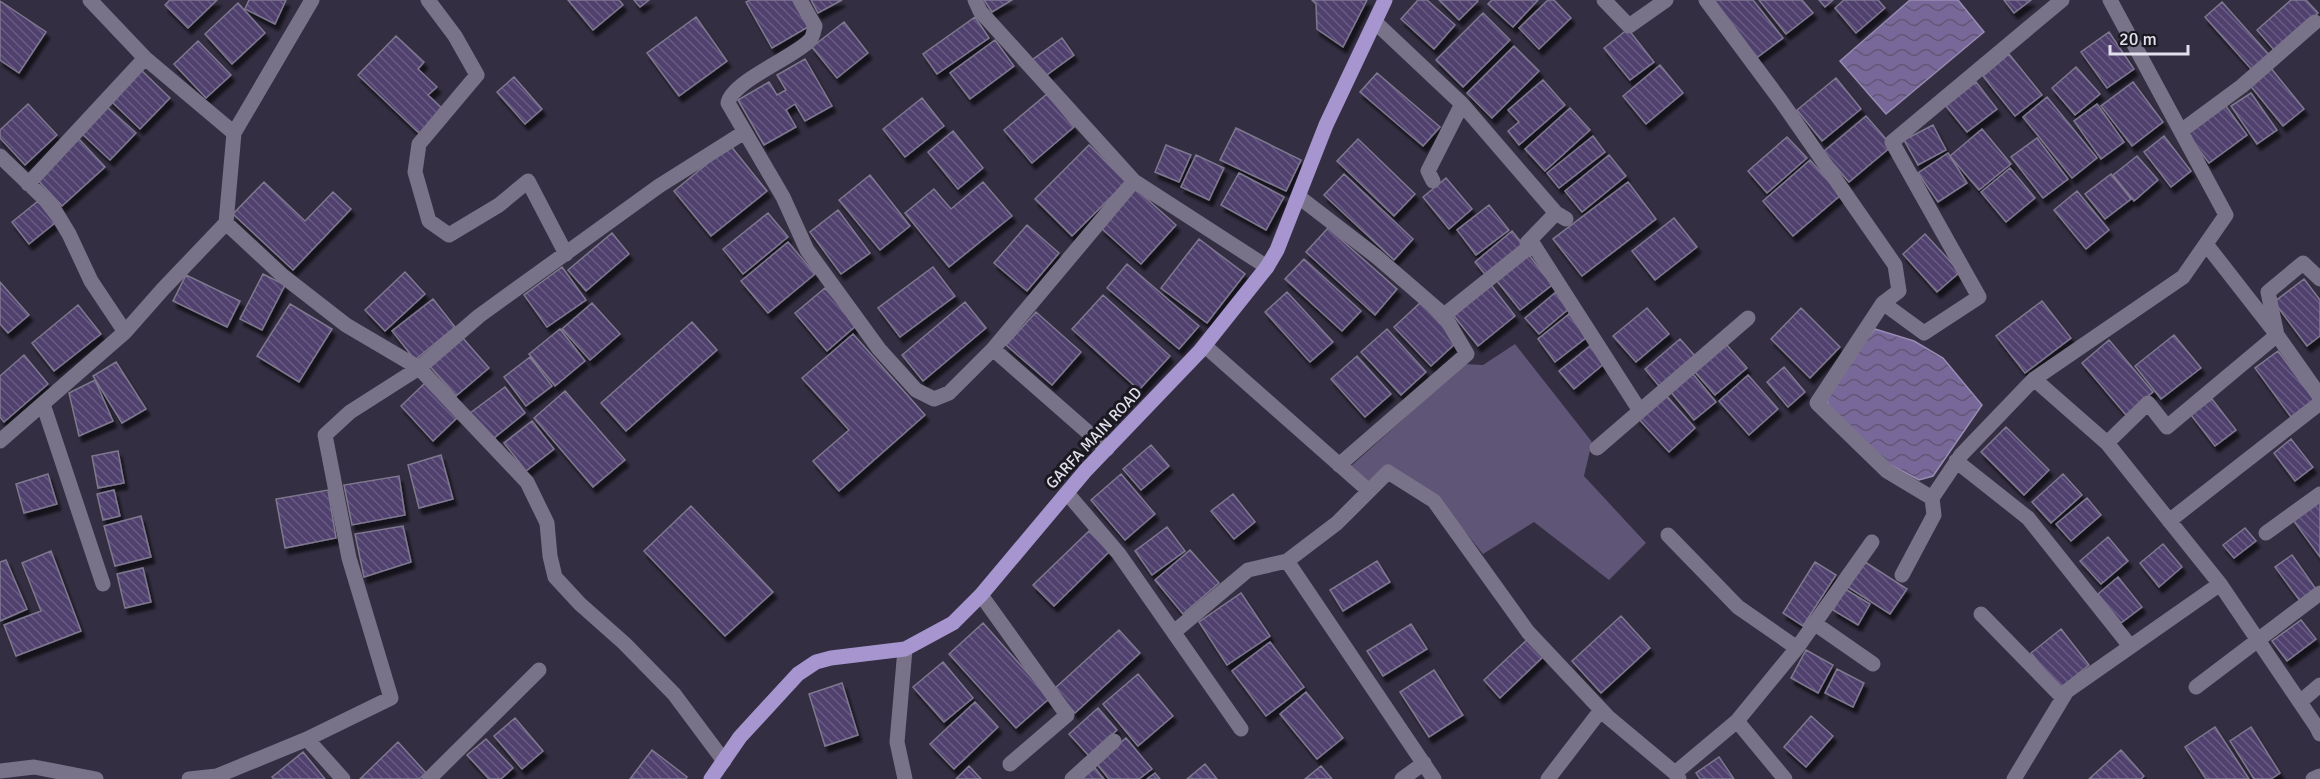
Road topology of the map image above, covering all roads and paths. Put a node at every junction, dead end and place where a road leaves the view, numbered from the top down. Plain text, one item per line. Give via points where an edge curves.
1 (90, 0) edge
2 (312, 0) edge
3 (428, 0) edge
4 (800, 0) edge
5 (975, 0) edge
6 (1385, 0) edge
7 (1604, 0) edge
8 (1666, 0) edge
9 (1706, 0) edge
10 (2062, 0) edge
11 (2110, 0) edge
12 (1375, 22) junction
13 (2315, 22) dead end
14 (145, 58) junction
15 (1462, 104) junction
16 (2181, 131) junction
17 (234, 133) junction
18 (743, 133) junction
19 (0, 156) edge
20 (1134, 181) junction
21 (1433, 181) dead end
22 (28, 184) junction
23 (1299, 197) junction
24 (226, 223) junction
25 (1533, 244) junction
26 (2206, 244) junction
27 (566, 254) junction
28 (1268, 267) junction
29 (2320, 279) edge
30 (1883, 303) junction
31 (1443, 315) junction
32 (1748, 318) dead end
33 (125, 332) junction
34 (2277, 335) junction
35 (1205, 346) junction
36 (993, 349) junction
37 (419, 368) junction
38 (2034, 379) junction
39 (2320, 396) edge
40 (2320, 403) edge
41 (43, 404) junction
42 (1640, 411) junction
43 (0, 441) edge
44 (2107, 443) junction
45 (1597, 448) dead end
46 (1107, 449) junction
47 (1956, 461) junction
48 (1339, 465) junction
49 (1369, 492) junction
50 (1067, 493) junction
51 (2320, 494) edge
52 (1932, 498) junction
53 (2169, 521) junction
54 (2266, 532) dead end
55 (1668, 535) dead end
56 (1872, 542) dead end
57 (1287, 561) junction
58 (1902, 575) dead end
59 (103, 584) dead end
60 (2220, 584) junction
61 (2320, 593) edge
62 (981, 595) junction
63 (1981, 614) dead end
64 (1814, 623) junction
65 (1174, 632) junction
66 (2259, 642) junction
67 (2130, 646) junction
68 (1797, 648) junction
69 (905, 649) junction
70 (1873, 664) dead end
71 (539, 670) dead end
72 (2320, 685) edge
73 (2196, 687) dead end
74 (2062, 697) junction
75 (2300, 702) junction
76 (1601, 710) junction
77 (1737, 721) junction
78 (1241, 729) dead end
79 (2320, 734) edge
80 (307, 739) junction
81 (1114, 741) dead end
82 (724, 761) junction
83 (1424, 763) junction
84 (1010, 764) dead end
85 (0, 771) edge
86 (1677, 776) edge
87 (2320, 776) edge
88 (96, 779) edge
89 (189, 779) edge
90 (343, 779) edge
91 (429, 779) edge
92 (711, 779) edge
93 (905, 779) edge
94 (1072, 779) edge
95 (1402, 779) edge
96 (1434, 779) edge
97 (1548, 779) edge
98 (1785, 779) edge
99 (2014, 779) edge
100 (2313, 779) edge

1 - 14 street
2 - 17 street
3 - 27 street via 477,75 419,144 414,172 429,221 449,235 500,205 528,181
4 - 18 street via 815,26 810,39 729,97 728,103
5 - 20 street via 980,11
6 - 12 main road, GARFA MAIN ROAD
7 - 8 street via 1629,26
9 - 30 street via 1896,266 1899,291
10 - 30 street via 1892,142 1979,297 1924,333
11 - 16 street
12 - 15 street
12 - 23 main road, GARFA MAIN ROAD via 1326,125
13 - 16 street via 2242,86
14 - 17 street
14 - 22 street
15 - 21 street via 1428,171
15 - 25 street via 1561,216 1527,243
16 - 26 street via 2226,215
17 - 24 street
18 - 27 street via 659,186
18 - 36 street via 783,197 807,250 879,349 916,390 934,399 949,393
19 - 22 street
20 - 28 street
20 - 36 street
22 - 33 street via 52,206 91,281
23 - 28 main road, GARFA MAIN ROAD
23 - 31 street via 1377,257
24 - 33 street
24 - 37 street via 283,276 346,326
25 - 31 street
25 - 42 street
26 - 34 street
26 - 38 street via 2183,277
27 - 37 street via 479,316
28 - 35 main road, GARFA MAIN ROAD
29 - 34 street via 2303,263 2268,292
30 - 52 street via 1817,403 1887,471
31 - 48 street via 1467,354
32 - 42 street
33 - 41 street
34 - 39 street
34 - 44 street via 2167,428 2148,403
35 - 46 main road, GARFA MAIN ROAD
35 - 48 street
36 - 46 street
37 - 80 street via 350,412 325,435 349,558 391,698
37 - 82 street via 527,482 547,524 555,576 674,694
38 - 44 street
38 - 47 street
40 - 53 street
41 - 43 street
41 - 59 street
42 - 45 street
44 - 53 street
46 - 50 main road, GARFA MAIN ROAD
47 - 52 street
47 - 67 street via 2028,518
48 - 49 street
49 - 57 street via 1337,523
49 - 76 street via 1388,472 1434,501 1528,632
50 - 62 main road, GARFA MAIN ROAD
50 - 65 street via 1119,554
51 - 54 street
52 - 58 street via 1934,515
53 - 60 street
55 - 68 street via 1738,607
56 - 64 street
57 - 65 street via 1248,570
57 - 83 street
60 - 66 street
60 - 67 street
61 - 66 street
62 - 69 main road, GARFA MAIN ROAD via 953,622
62 - 84 street via 1067,716
63 - 74 street
64 - 68 street
64 - 70 street
65 - 78 street
66 - 73 street
66 - 75 street
67 - 74 street
68 - 77 street
69 - 82 main road, GARFA MAIN ROAD via 816,662 798,674 769,705
69 - 93 street via 897,742
71 - 91 street
72 - 75 street
74 - 99 street
75 - 79 street
76 - 86 street
76 - 97 street
77 - 86 street
77 - 98 street
80 - 89 street via 217,776
80 - 90 street
81 - 94 street
82 - 92 main road, GARFA MAIN ROAD
83 - 95 street
83 - 96 street
85 - 88 street via 33,767
87 - 100 street

